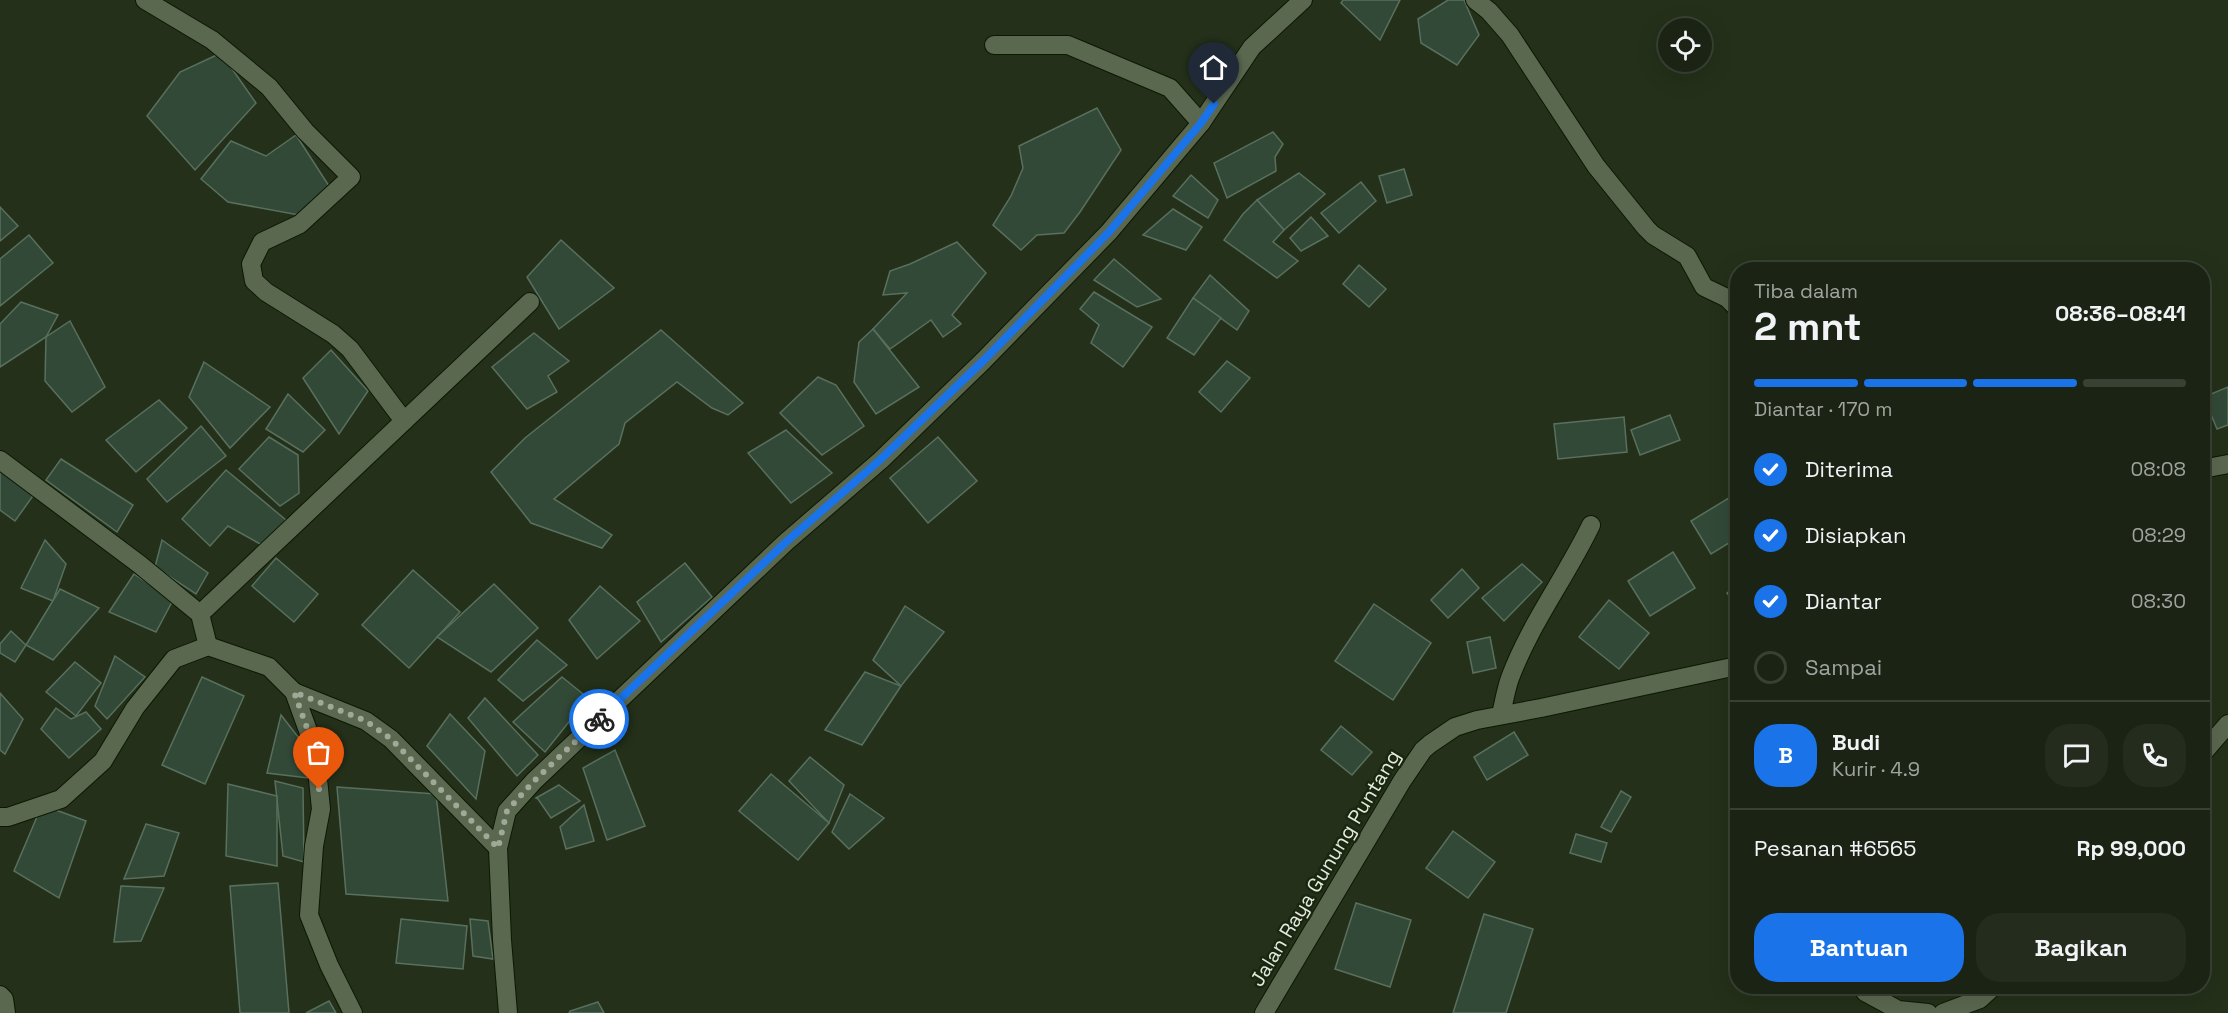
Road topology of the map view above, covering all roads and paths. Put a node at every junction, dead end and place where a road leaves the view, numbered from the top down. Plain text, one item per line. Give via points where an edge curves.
1 (145, 0) edge
2 (1303, 0) edge
3 (1475, 0) edge
4 (994, 45) dead end
5 (1201, 123) junction
6 (1730, 301) edge
7 (530, 302) dead end
8 (404, 421) junction
9 (0, 460) edge
10 (2228, 464) edge
11 (2210, 467) edge
12 (1591, 525) dead end
13 (200, 614) junction
14 (208, 646) junction
15 (1730, 668) edge
16 (294, 692) junction
17 (1501, 714) junction
18 (2228, 724) edge
19 (2210, 744) edge
20 (0, 817) edge
21 (498, 848) junction
22 (1869, 994) edge
23 (1985, 994) edge
24 (0, 995) edge
25 (6, 1013) edge
26 (353, 1013) edge
27 (508, 1013) edge
28 (1264, 1013) edge
29 (1928, 1013) edge
30 (1943, 1013) edge

1 - 8 street via 212,40 269,87 304,131 351,177 300,224 262,242 251,264 254,281 350,349
2 - 5 street via 1252,47
3 - 6 street via 1510,35 1596,166 1646,228 1687,256 1704,287
4 - 5 street via 1068,45 1170,88
5 - 21 street via 1109,232 983,361 534,781 507,811
7 - 8 street
8 - 13 street
9 - 13 street
10 - 11 street
12 - 17 street via 1510,678
13 - 14 street
14 - 16 street via 269,667
14 - 20 street via 174,659 135,708 103,761 61,799
15 - 17 street, Jalan Raya Gunung Puntang
16 - 21 street via 366,721 391,739
16 - 26 street via 315,750 321,809 309,915
17 - 28 street, Jalan Raya Gunung Puntang via 1455,727 1423,750
18 - 19 street
21 - 27 street
22 - 29 street via 1898,1010
23 - 30 street
24 - 25 street

